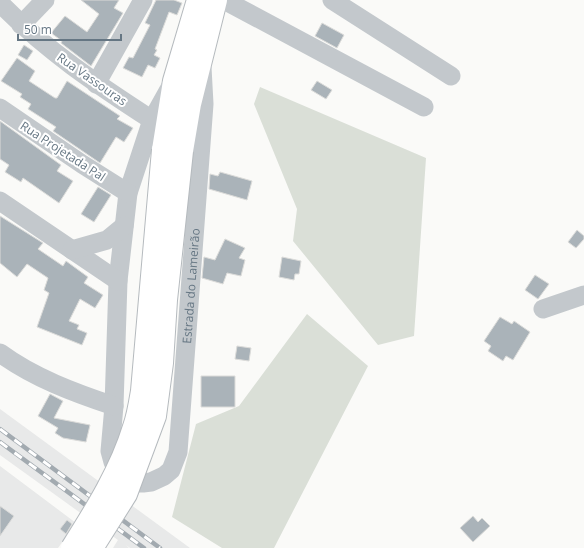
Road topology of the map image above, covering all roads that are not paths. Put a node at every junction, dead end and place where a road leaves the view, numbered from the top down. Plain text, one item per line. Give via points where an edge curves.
1 (45, 0) edge
2 (143, 0) edge
3 (198, 0) edge
4 (216, 0) edge
5 (224, 0) edge
6 (332, 0) edge
7 (0, 3) edge
8 (21, 25) junction
9 (201, 57) junction
10 (452, 76) dead end
11 (174, 81) junction
12 (96, 84) junction
13 (424, 107) dead end
14 (0, 108) edge
15 (152, 120) junction
16 (172, 150) junction
17 (128, 193) junction
18 (0, 201) edge
19 (124, 226) junction
20 (72, 250) junction
21 (118, 281) junction
22 (584, 295) edge
23 (543, 309) dead end
24 (0, 353) edge
25 (114, 406) junction
26 (72, 548) edge
27 (92, 548) edge

1 - 8 street
2 - 12 street
3 - 11 main road, Estrada do Lameirão
4 - 9 main road, Estrada do Lameirão
5 - 13 street
6 - 10 street
7 - 8 street, Rua Vassouras
8 - 12 street, Rua Vassouras
9 - 16 main road, Estrada do Lameirão via 190,104
9 - 25 street, Estrada do Lameirão via 204,104 178,452 171,470 164,476 151,482 134,483 119,473 110,451
11 - 15 street, Estrada do Lameirão
11 - 16 main road, Estrada do Lameirão
12 - 15 street, Rua Vassouras
14 - 17 street, Rua Projetada Pal
15 - 17 street, Estrada do Lameirão
16 - 26 main road, Estrada do Lameirão, bridge via 142,391 136,419 112,480
16 - 27 main road, Estrada do Lameirão, bridge via 162,363 155,416 126,494
17 - 19 street, Estrada do Lameirão
18 - 20 street
19 - 20 street via 108,240
19 - 21 street, Estrada do Lameirão
20 - 21 street
21 - 25 street, Estrada do Lameirão
22 - 23 street
24 - 25 street via 22,368

